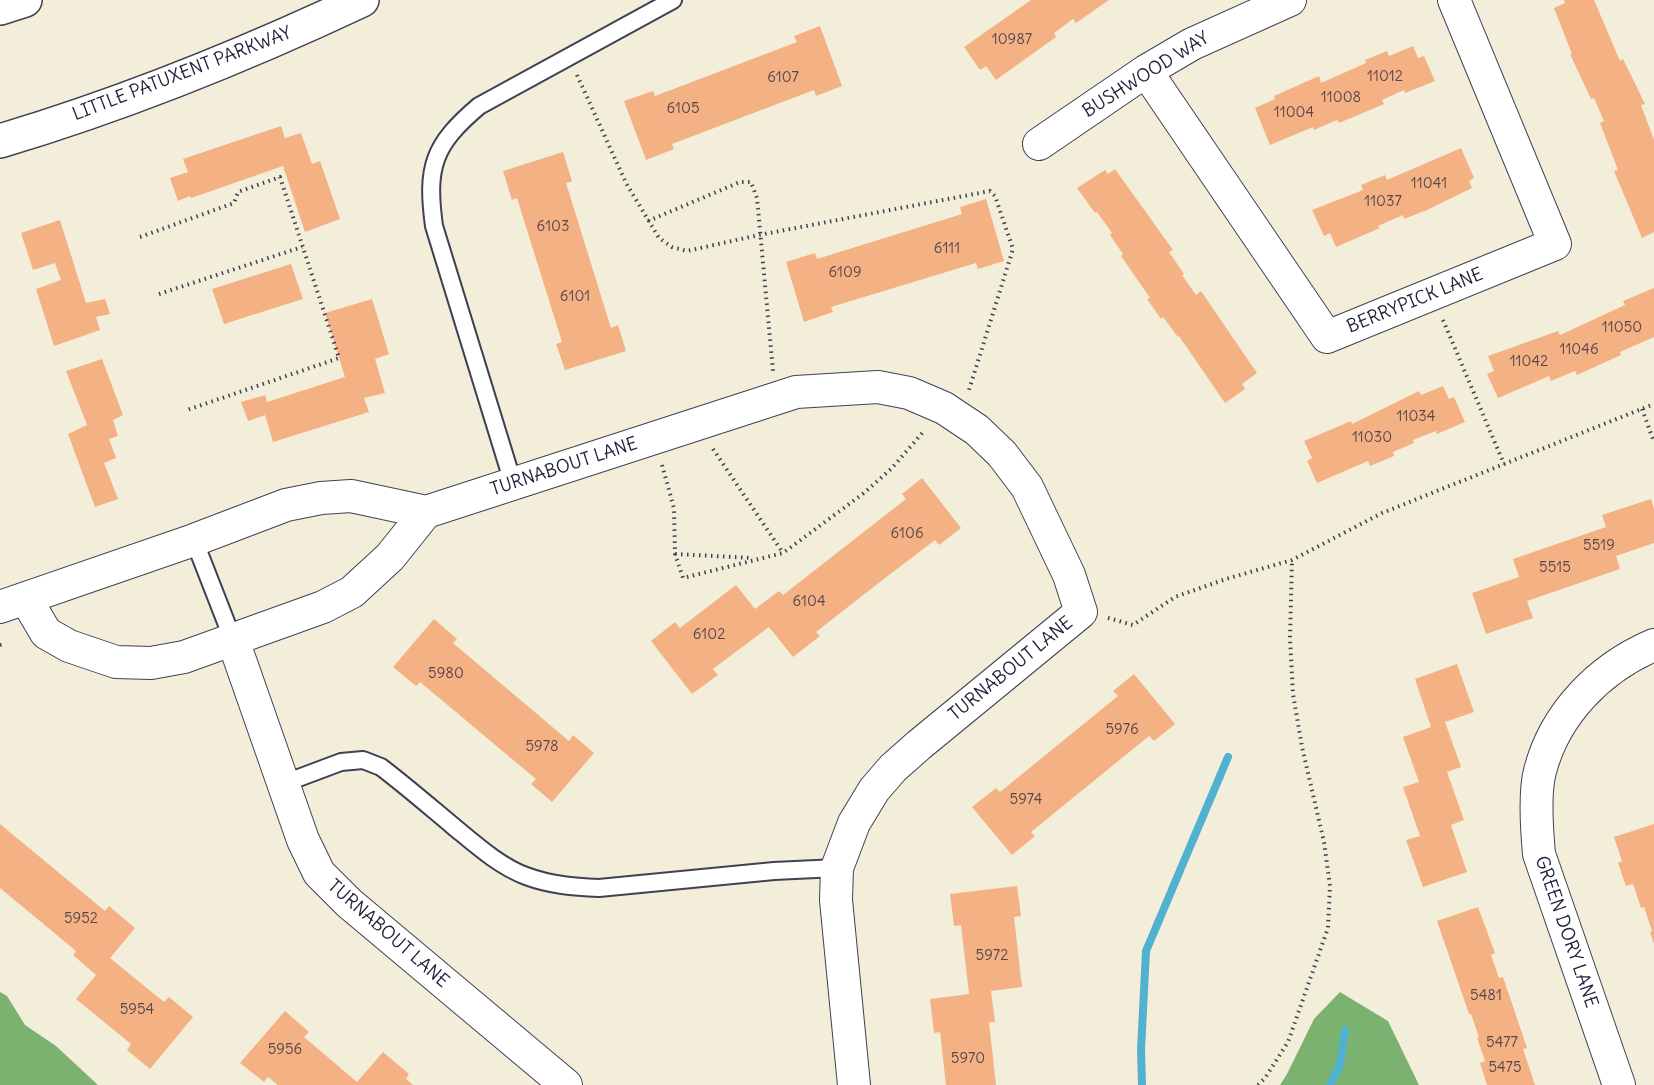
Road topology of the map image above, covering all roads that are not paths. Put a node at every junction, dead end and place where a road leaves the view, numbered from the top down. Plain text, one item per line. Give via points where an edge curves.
1 (25, 0) edge
2 (362, 0) edge
3 (673, 0) edge
4 (1290, 0) edge
5 (1454, 0) edge
6 (0, 8) edge
7 (1234, 11) edge
8 (1146, 71) junction
9 (0, 141) edge
10 (1039, 144) dead end
11 (513, 483) junction
12 (426, 512) junction
13 (194, 540) junction
14 (13, 603) edge
15 (233, 640) junction
16 (1654, 645) edge
17 (285, 783) junction
18 (837, 868) junction
19 (566, 1085) edge
20 (854, 1085) edge
21 (1619, 1085) edge

1 - 6 main road
2 - 9 main road, LITTLE PATUXENT PARKWAY via 244,54
3 - 11 lane via 478,106 442,144 433,168 430,194 434,226
4 - 7 street, BUSHWOOD WAY
5 - 8 street, BERRYPICK LANE via 1555,244 1327,337
7 - 8 street, BUSHWOOD WAY via 1192,44
8 - 10 street, BUSHWOOD WAY
11 - 12 street, TURNABOUT LANE
11 - 18 street, TURNABOUT LANE via 796,392 878,387 909,393 952,414 1002,454 1028,487 1081,612 893,768 854,823
12 - 13 street via 351,496 321,498 286,504
12 - 15 street via 390,557 352,592 323,607
13 - 14 street
13 - 15 lane
14 - 15 street via 46,633 69,646 116,662 151,663 184,657
15 - 17 street, TURNABOUT LANE
16 - 21 street, GREEN DORY LANE via 1614,666 1588,688 1550,741 1539,773 1539,854
17 - 18 lane via 341,762 363,760 381,766 479,847 524,875 549,883 599,888
17 - 19 street, TURNABOUT LANE via 318,873
18 - 20 street, TURNABOUT LANE via 836,900

